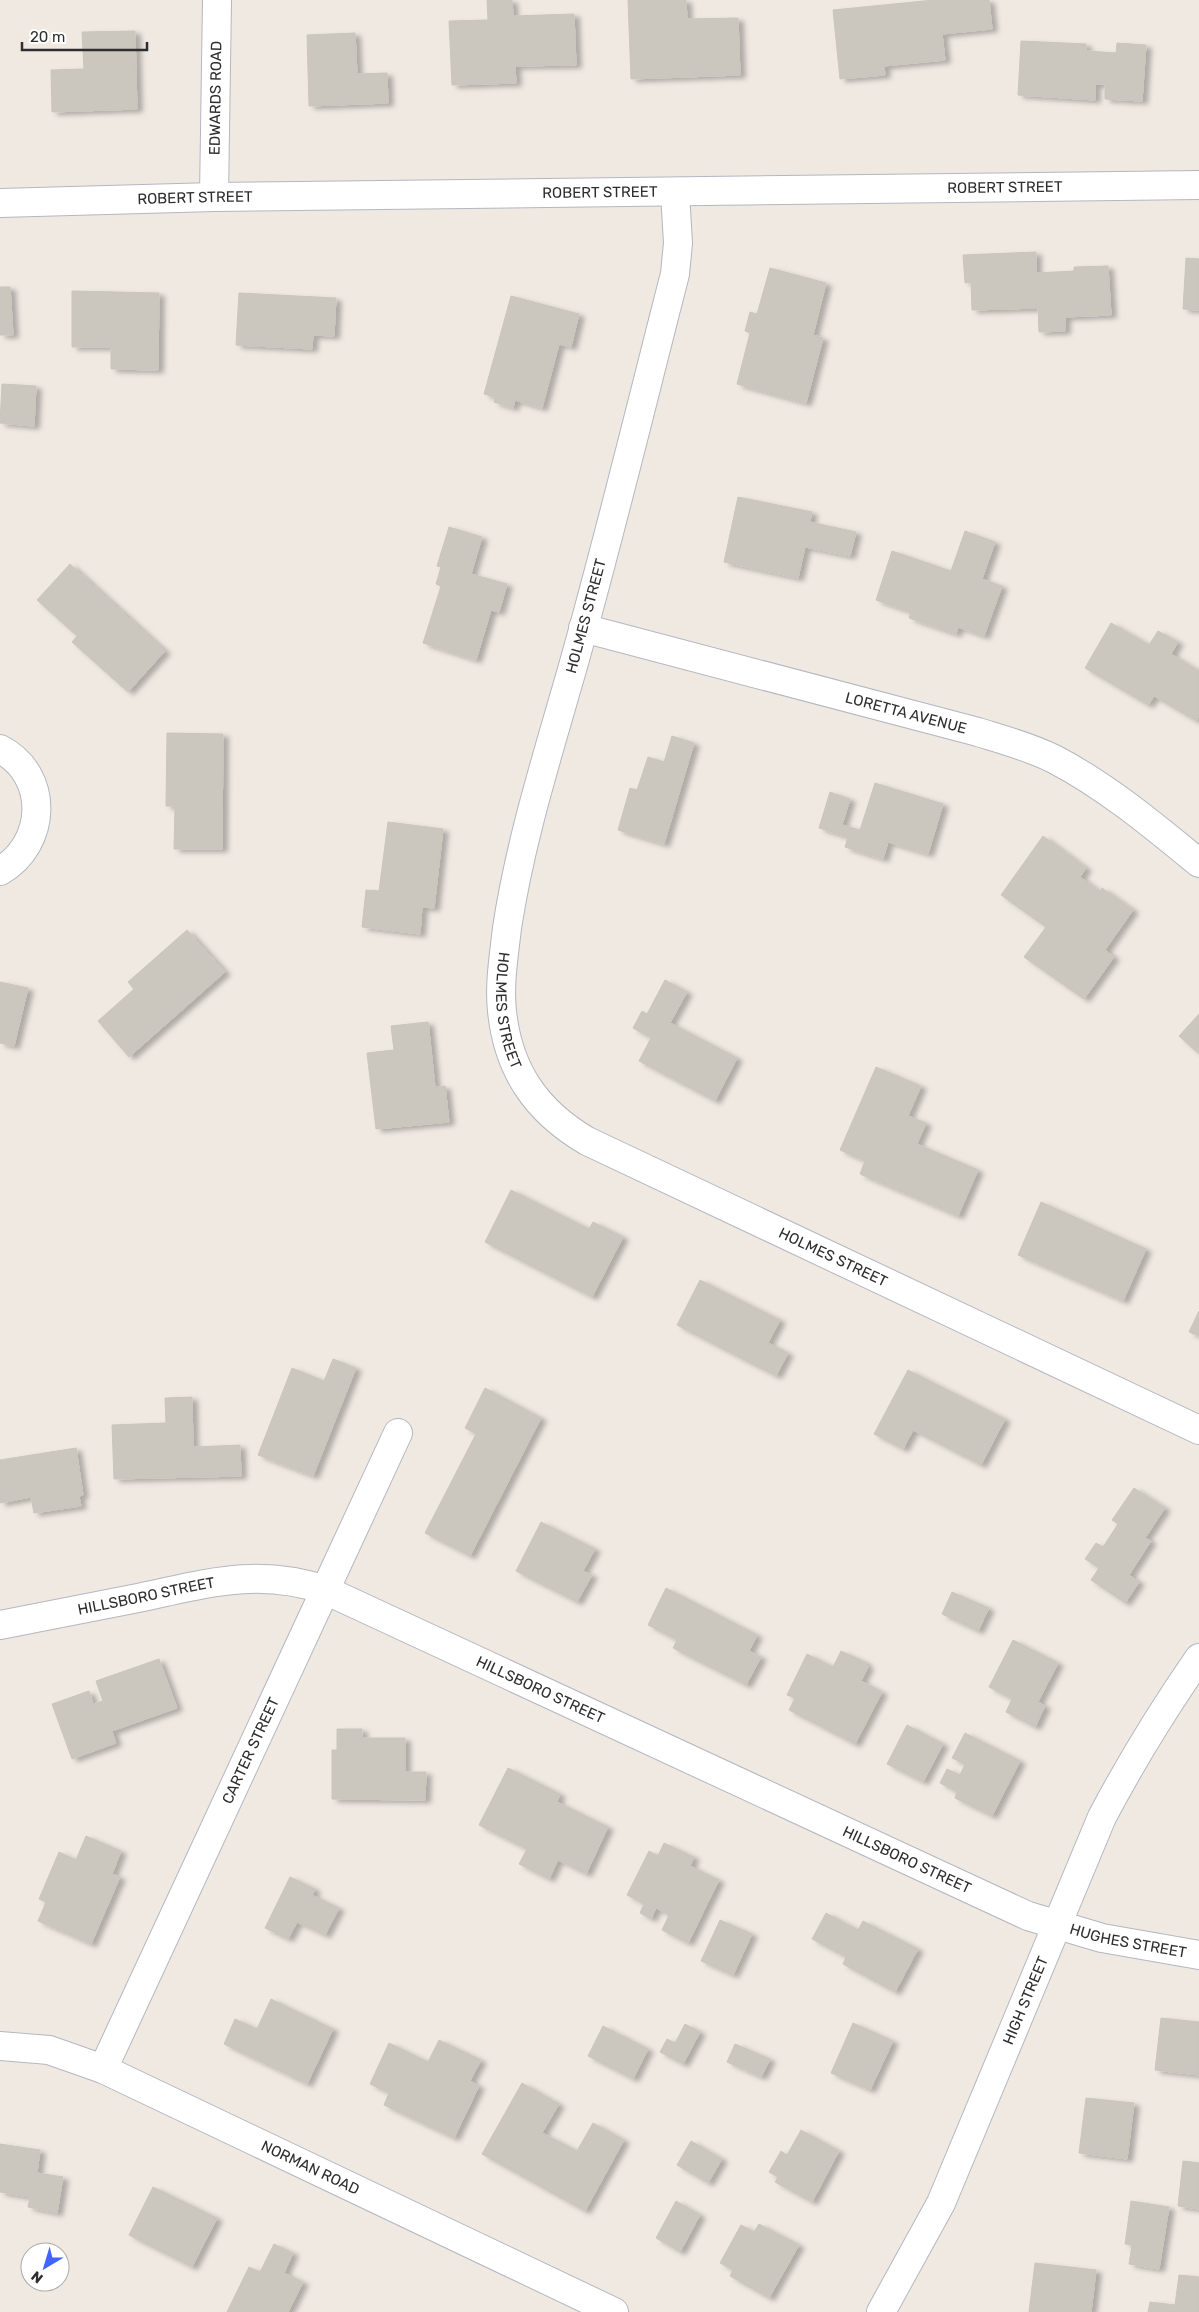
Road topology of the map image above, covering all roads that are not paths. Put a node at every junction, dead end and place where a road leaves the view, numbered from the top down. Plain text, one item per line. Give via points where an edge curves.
1 (217, 0) edge
2 (1199, 185) edge
3 (675, 192) junction
4 (214, 197) junction
5 (0, 203) edge
6 (583, 628) junction
7 (0, 749) edge
8 (1199, 863) edge
9 (0, 871) edge
10 (1199, 1430) edge
11 (398, 1433) dead end
12 (325, 1590) junction
13 (0, 1625) edge
14 (1199, 1658) edge
15 (1057, 1925) junction
16 (1199, 1955) edge
17 (0, 2046) edge
18 (103, 2069) junction
19 (614, 2312) edge
20 (880, 2312) edge

1 - 4 street, EDWARDS ROAD
2 - 3 street, ROBERT STREET
3 - 4 street, ROBERT STREET
3 - 6 street, HOLMES STREET via 678,243 675,274
4 - 5 street, ROBERT STREET
6 - 8 street, LORETTA AVENUE via 1028,748 1053,758 1092,782
6 - 10 street, HOLMES STREET via 524,837 504,949 501,993 505,1030 518,1071 539,1104 553,1119 586,1141
7 - 9 street via 15,759 30,780 37,801 36,824 27,846 13,863
11 - 12 street, CARTER STREET
12 - 13 street, HILLSBORO STREET via 287,1579 245,1578
12 - 15 street, HILLSBORO STREET via 1003,1905
12 - 18 street, CARTER STREET
14 - 15 street, HIGH STREET via 1126,1770 1102,1817
15 - 16 street, HUGHES STREET via 1128,1944
15 - 20 street, HIGH STREET via 941,2203
17 - 18 street, NORMAN ROAD via 49,2050
18 - 19 street, NORMAN ROAD

